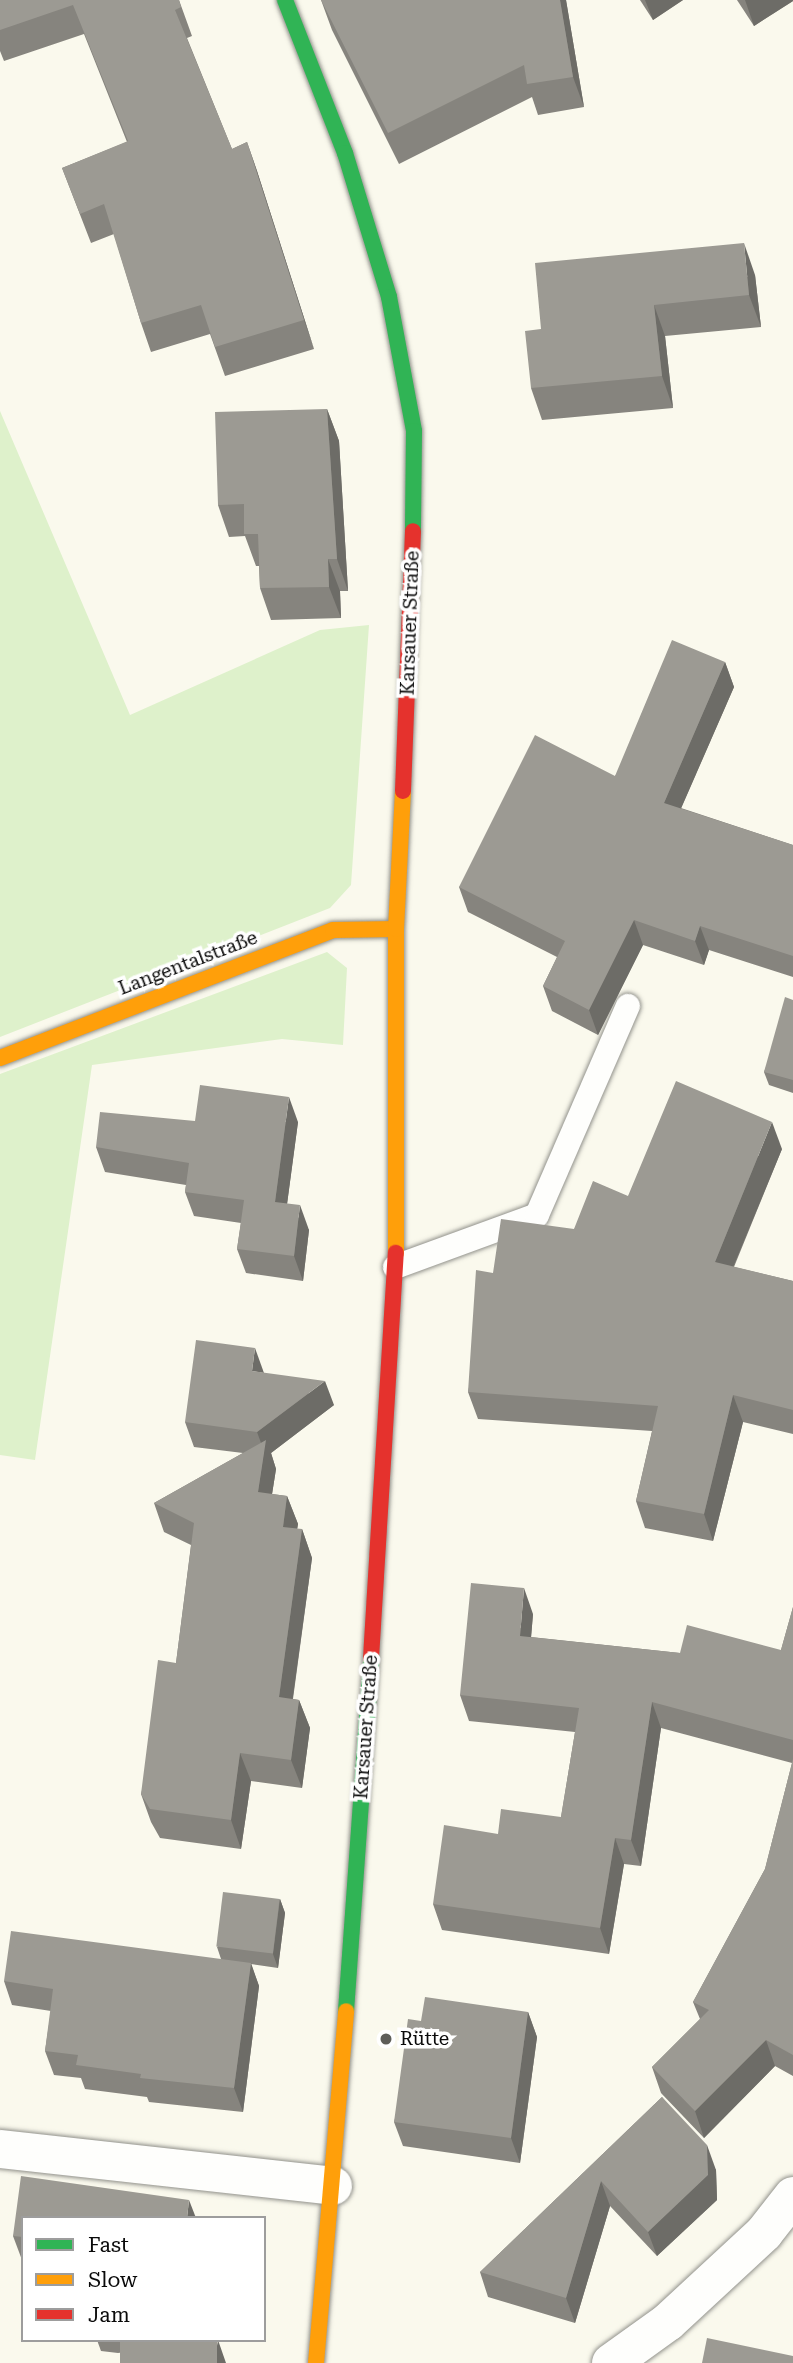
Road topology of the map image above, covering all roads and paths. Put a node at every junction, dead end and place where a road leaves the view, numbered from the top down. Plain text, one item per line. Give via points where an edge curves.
1 (285, 0) edge
2 (396, 929) junction
3 (628, 1006) dead end
4 (0, 1058) edge
5 (396, 1267) junction
6 (0, 2149) edge
7 (333, 2186) junction
8 (793, 2196) edge
9 (316, 2363) edge
10 (611, 2363) edge

1 - 2 street, Karsauer Straße via 345,153 389,297 414,431 412,601
2 - 4 street, Langentalstraße via 333,930
2 - 5 street, Karsauer Straße
3 - 5 lane via 537,1215
5 - 7 street, Karsauer Straße
6 - 7 street
7 - 9 street, Karsauer Straße
8 - 10 street via 764,2233 668,2322

